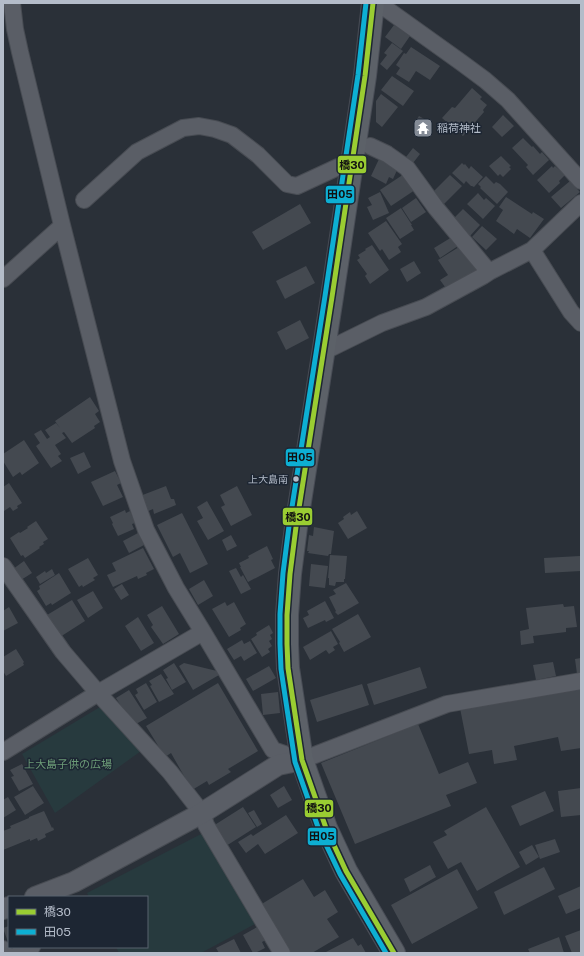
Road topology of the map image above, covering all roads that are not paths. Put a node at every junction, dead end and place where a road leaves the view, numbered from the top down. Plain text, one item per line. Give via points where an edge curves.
1 (12, 3) edge
2 (373, 4) edge
3 (370, 146) dead end
4 (338, 168) dead end
5 (581, 181) edge
6 (84, 200) dead end
7 (581, 202) edge
8 (62, 226) junction
9 (532, 250) junction
10 (489, 272) junction
11 (3, 279) edge
12 (581, 323) edge
13 (323, 352) junction
14 (3, 566) edge
15 (203, 632) junction
16 (581, 681) edge
17 (98, 693) junction
18 (3, 752) edge
19 (302, 760) junction
20 (202, 813) junction
21 (38, 896) edge
22 (30, 948) edge
23 (3, 949) edge
24 (5, 953) edge
25 (19, 953) edge
26 (282, 953) edge
27 (394, 953) edge

1 - 8 street via 20,52
2 - 5 street via 388,10 485,80 508,100
2 - 13 main road via 366,76
3 - 10 street via 388,154 406,168
4 - 6 street via 297,186 287,184 258,155 232,135 199,126 182,128 137,152
7 - 9 street
8 - 11 street
8 - 15 street via 122,461 146,530 176,588
9 - 10 street
9 - 12 street via 571,312
10 - 13 street via 426,307 382,323
13 - 19 main road via 296,527 287,615 288,668
14 - 17 street via 64,652
15 - 17 street
15 - 19 street via 272,750
16 - 19 street via 447,704
17 - 18 street
17 - 20 street via 170,772
19 - 20 street via 278,765
19 - 27 main road via 326,828 346,871
20 - 21 street via 74,882
20 - 26 street via 206,825
22 - 25 street
23 - 24 street

